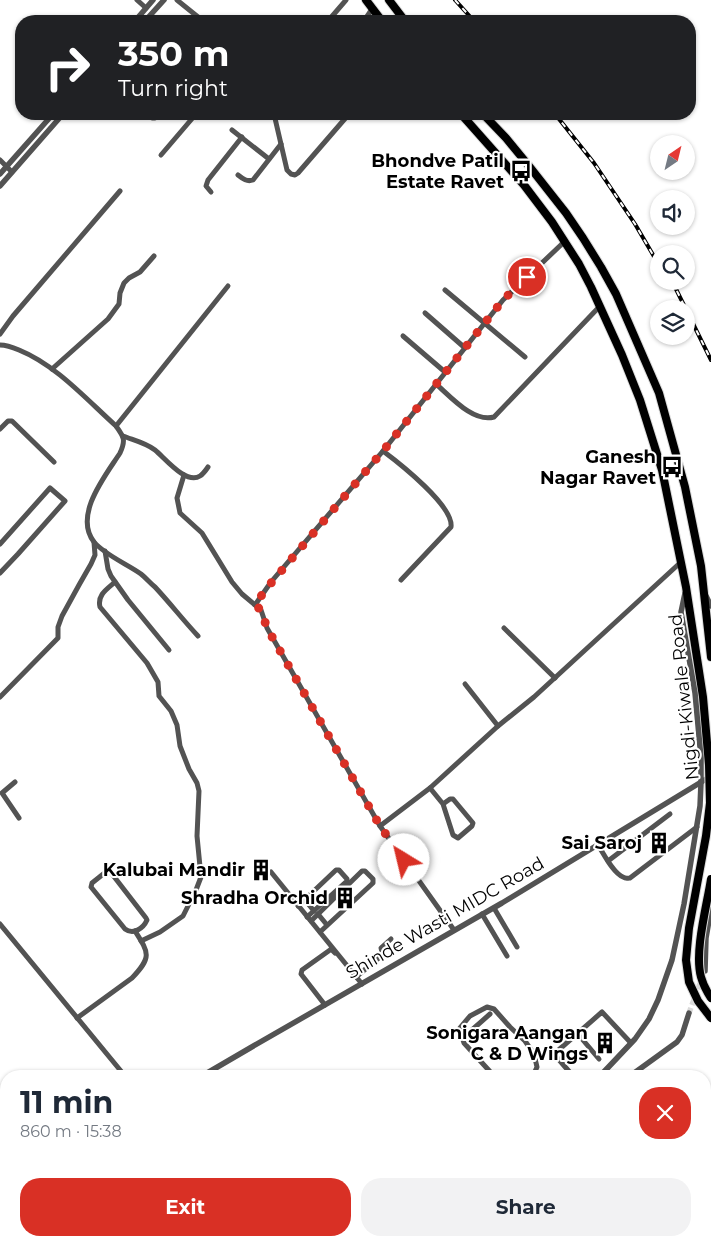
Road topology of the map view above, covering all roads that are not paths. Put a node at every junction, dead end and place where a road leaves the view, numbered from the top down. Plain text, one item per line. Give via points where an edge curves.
1 (137, 0) edge
2 (153, 0) edge
3 (164, 0) edge
4 (177, 0) edge
5 (346, 0) edge
6 (366, 0) edge
7 (389, 0) edge
8 (146, 8) junction
9 (372, 9) junction
10 (140, 15) edge
11 (150, 15) edge
12 (196, 15) edge
13 (333, 15) edge
14 (368, 15) edge
15 (377, 15) edge
16 (400, 15) edge
17 (48, 120) edge
18 (58, 120) edge
19 (191, 120) edge
20 (275, 120) edge
21 (344, 120) edge
22 (466, 120) edge
23 (489, 120) edge
24 (232, 130) dead end
25 (242, 138) junction
26 (280, 144) junction
27 (161, 155) dead end
28 (270, 159) junction
29 (0, 160) edge
30 (6, 166) junction
31 (12, 172) junction
32 (0, 174) edge
33 (238, 175) dead end
34 (0, 186) edge
35 (120, 190) dead end
36 (210, 192) dead end
37 (564, 242) junction
38 (154, 256) dead end
39 (228, 286) dead end
40 (445, 290) dead end
41 (600, 306) junction
42 (425, 312) dead end
43 (485, 323) junction
44 (0, 334) edge
45 (403, 336) dead end
46 (0, 344) edge
47 (465, 348) junction
48 (525, 357) dead end
49 (52, 369) junction
50 (446, 372) junction
51 (436, 384) junction
52 (116, 426) junction
53 (0, 429) edge
54 (123, 436) junction
55 (383, 451) junction
56 (54, 462) dead end
57 (208, 467) dead end
58 (184, 475) junction
59 (94, 542) junction
60 (0, 544) edge
61 (105, 551) junction
62 (681, 562) junction
63 (0, 573) edge
64 (401, 580) dead end
65 (115, 582) junction
66 (686, 587) junction
67 (703, 592) junction
68 (255, 605) junction
69 (711, 606) edge
70 (504, 628) dead end
71 (198, 636) dead end
72 (169, 650) dead end
73 (711, 657) edge
74 (555, 678) junction
75 (465, 684) dead end
76 (0, 697) edge
77 (498, 726) junction
78 (711, 776) edge
79 (15, 782) dead end
80 (701, 783) junction
81 (430, 788) junction
82 (443, 804) junction
83 (670, 814) dead end
84 (19, 818) dead end
85 (380, 826) junction
86 (697, 826) junction
87 (598, 845) junction
88 (608, 861) junction
89 (271, 872) dead end
90 (711, 879) edge
91 (304, 900) junction
92 (298, 906) junction
93 (494, 908) junction
94 (711, 909) edge
95 (316, 913) junction
96 (482, 914) junction
97 (498, 915) junction
98 (309, 919) junction
99 (487, 922) junction
100 (0, 924) edge
101 (327, 925) junction
102 (454, 930) junction
103 (136, 931) junction
104 (320, 932) junction
105 (391, 939) dead end
106 (141, 941) junction
107 (517, 947) dead end
108 (507, 956) dead end
109 (705, 971) tunnel mouth
110 (356, 976) junction
111 (361, 984) junction
112 (711, 998) edge
113 (325, 1005) junction
114 (689, 1013) tunnel mouth
115 (490, 1014) dead end
116 (77, 1018) junction
117 (711, 1018) edge
118 (459, 1029) dead end
119 (577, 1033) junction
120 (630, 1043) junction
121 (599, 1059) dead end
122 (120, 1070) edge
123 (212, 1070) edge
124 (489, 1070) edge
125 (536, 1070) edge
126 (569, 1070) edge
127 (605, 1070) edge
128 (638, 1070) edge

1 - 8 street
2 - 8 street
3 - 11 street
4 - 12 street
5 - 13 street
6 - 9 main road
7 - 16 main road
8 - 10 street
9 - 14 street
9 - 15 main road
17 - 30 street
18 - 31 street
19 - 27 street
20 - 26 street
21 - 26 street via 295,175 287,170
22 - 37 main road, Nigdi-Kiwale Road via 524,185
23 - 67 main road, Nigdi-Kiwale Road via 566,213 616,294 658,393 685,487
24 - 25 street
25 - 28 street
25 - 36 street via 208,180 206,186
26 - 28 street
28 - 33 street via 253,180 244,180
29 - 30 street
30 - 31 street
30 - 32 street
31 - 34 street
35 - 44 street
37 - 41 main road, Nigdi-Kiwale Road
37 - 43 street via 503,300
38 - 49 street via 124,283 119,304 108,319
39 - 52 street
40 - 43 street
41 - 51 street via 490,419 468,411
41 - 62 main road, Nigdi-Kiwale Road via 640,400 662,470
42 - 47 street
43 - 47 street
43 - 48 street
45 - 50 street
46 - 49 street via 34,357
47 - 50 street
49 - 52 street
50 - 51 street
51 - 55 street
52 - 54 street
53 - 56 street via 12,420
54 - 58 street via 155,449
54 - 59 street via 120,453 88,512 87,524
55 - 64 street via 435,497 451,523 451,527
55 - 68 street
57 - 58 street via 196,478
58 - 68 street via 178,498 180,513 202,533 232,582
59 - 61 street
59 - 76 street via 91,564 62,616 58,638
60 - 63 street via 50,488 65,502
61 - 65 street via 108,569
61 - 71 street via 143,575
62 - 66 main road, Nigdi-Kiwale Road
62 - 74 street
65 - 72 street
65 - 106 street via 100,597 100,607 153,671 159,696 172,711 180,746 199,791 197,836 201,877 196,890 183,916
66 - 80 street via 681,612 695,693
66 - 117 main road, Nigdi-Kiwale Road, bridge via 703,697 710,804 686,960 689,982
67 - 69 street
67 - 73 main road, Nigdi-Kiwale Road
68 - 85 street via 261,610 267,628
70 - 74 street
74 - 77 street
75 - 77 street
77 - 81 street
78 - 80 street, Shinde Wasti MIDC Road
79 - 84 street via 2,793
80 - 86 street
80 - 87 street, Shinde Wasti MIDC Road
81 - 82 street
81 - 85 street
82 - 82 street via 454,837 458,838 473,825 472,822 454,800
83 - 88 street
85 - 102 street
86 - 88 street via 630,878 622,877
86 - 120 street via 672,960 649,1019
87 - 88 street
87 - 93 street, Shinde Wasti MIDC Road
89 - 92 street
90 - 112 main road, bridge via 699,966
91 - 92 street
91 - 95 street
91 - 95 street via 339,870 347,881
92 - 98 street
93 - 96 street, Shinde Wasti MIDC Road
93 - 97 street
94 - 109 street
95 - 98 street
95 - 101 street
95 - 101 street via 365,871 373,883
96 - 99 street
96 - 102 street, Shinde Wasti MIDC Road
97 - 99 street
97 - 107 street
98 - 104 street
99 - 108 street
100 - 116 street
101 - 104 street
102 - 111 street, Shinde Wasti MIDC Road
103 - 103 street via 124,929 91,886 107,871 147,920
103 - 106 street
104 - 110 street
105 - 110 street via 380,948 381,956
106 - 116 street via 147,955 140,970
110 - 111 street
111 - 113 street, Shinde Wasti MIDC Road
111 - 113 street via 330,950 301,972
113 - 123 street, Shinde Wasti MIDC Road
114 - 128 street via 677,1042
115 - 124 street via 463,1040
116 - 122 street
118 - 125 street via 470,1016 487,1007 494,1009 534,1054
119 - 120 street via 602,1012
119 - 121 street
119 - 126 street via 554,1054
120 - 127 street

